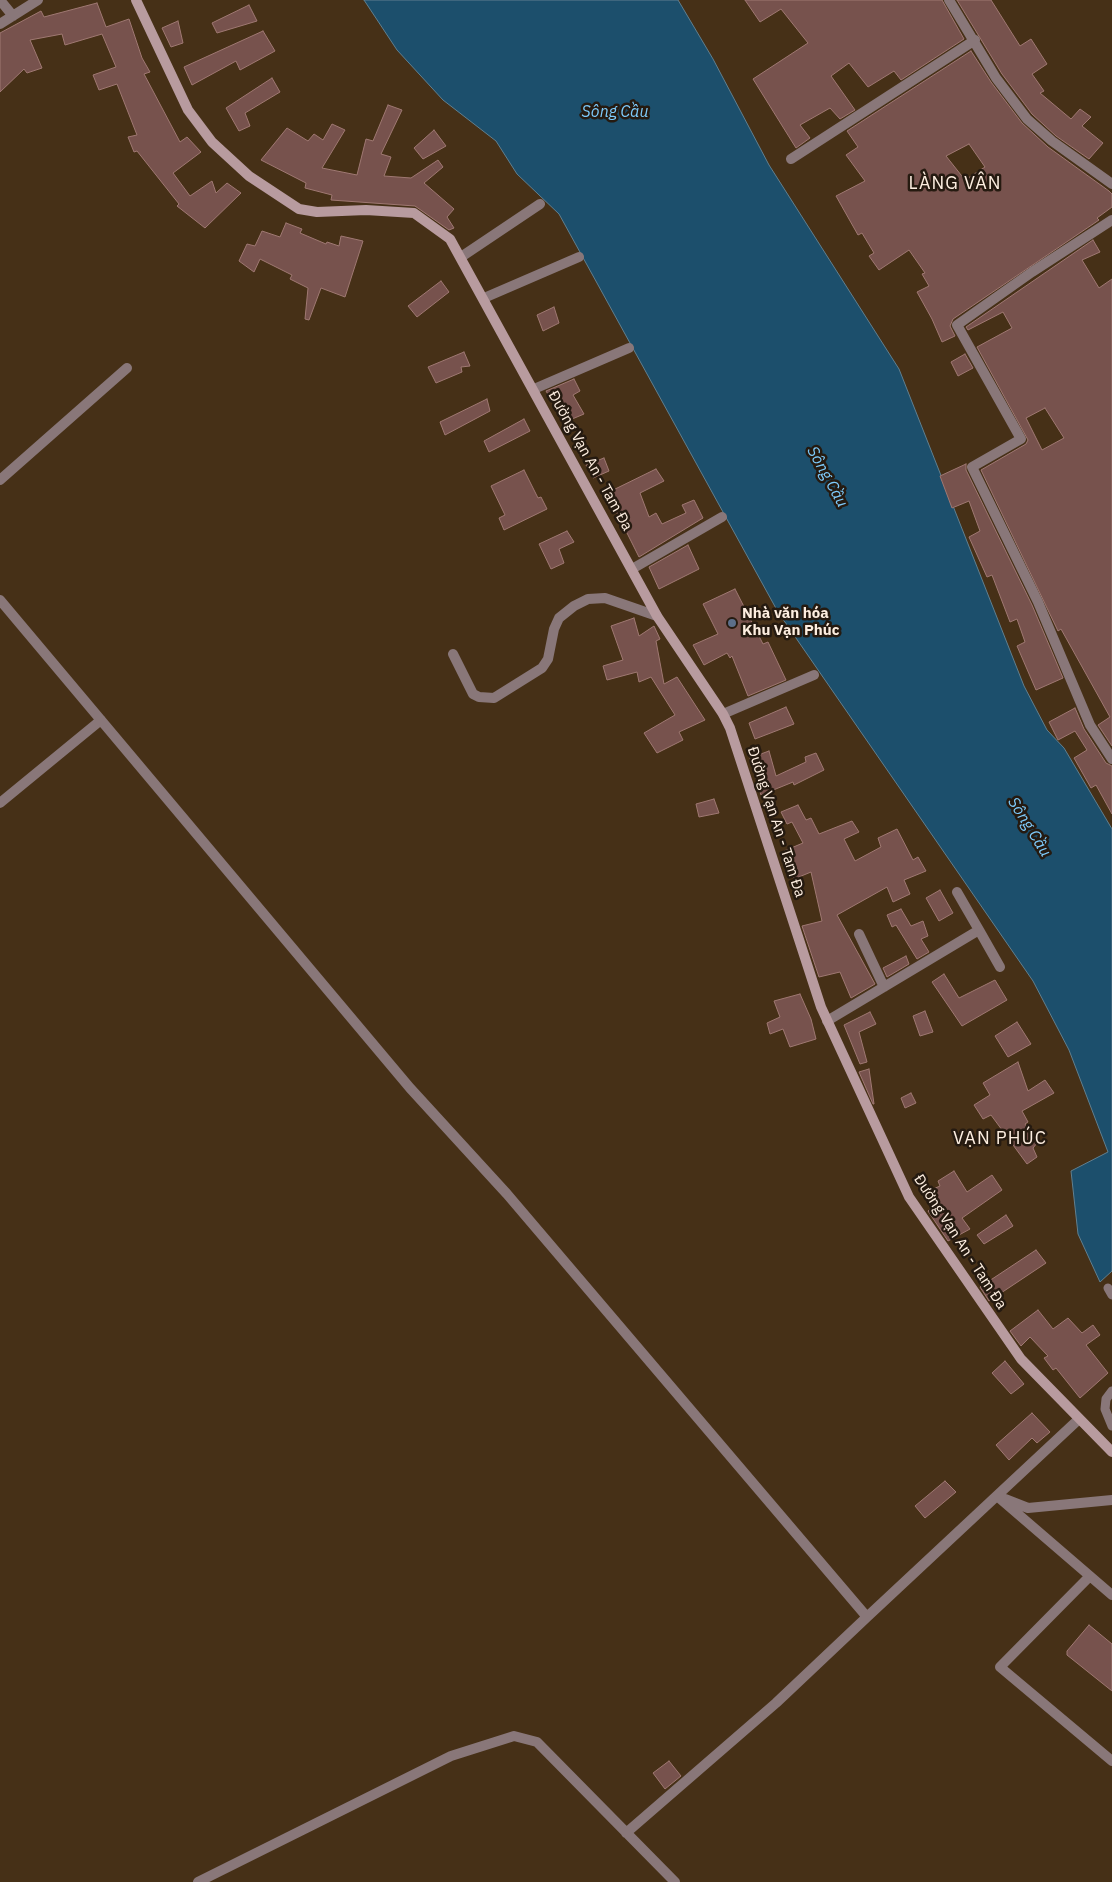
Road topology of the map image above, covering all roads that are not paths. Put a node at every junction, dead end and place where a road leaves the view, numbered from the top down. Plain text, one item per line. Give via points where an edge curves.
1 (0, 0) edge
2 (38, 0) edge
3 (136, 0) edge
4 (949, 0) edge
5 (13, 16) junction
6 (0, 24) edge
7 (975, 40) junction
8 (791, 159) dead end
9 (1112, 184) edge
10 (540, 204) dead end
11 (1112, 220) edge
12 (460, 257) junction
13 (579, 257) dead end
14 (484, 298) junction
15 (629, 348) dead end
16 (127, 368) dead end
17 (534, 389) junction
18 (0, 480) edge
19 (722, 517) dead end
20 (632, 569) junction
21 (0, 600) edge
22 (657, 616) junction
23 (453, 654) dead end
24 (814, 675) dead end
25 (723, 714) junction
26 (101, 720) junction
27 (1112, 759) edge
28 (0, 803) edge
29 (957, 892) dead end
30 (979, 930) junction
31 (859, 934) dead end
32 (1000, 966) dead end
33 (884, 987) junction
34 (827, 1021) junction
35 (1112, 1390) edge
36 (1079, 1419) junction
37 (1112, 1426) edge
38 (1112, 1452) edge
39 (997, 1496) junction
40 (1112, 1500) edge
41 (1089, 1576) junction
42 (1112, 1595) edge
43 (866, 1617) junction
44 (1112, 1761) edge
45 (626, 1833) junction
46 (198, 1882) edge
47 (674, 1882) edge

1 - 5 street
2 - 5 street
3 - 12 main road, Đường Vạn An - Tam Đa via 188,110 212,142 249,176 299,209 414,214 450,239
4 - 7 street
5 - 6 street
7 - 8 street
7 - 9 street via 996,78 1027,119
10 - 12 street
11 - 27 street via 957,325 1021,439 972,467 1038,602 1090,725
12 - 14 main road, Đường Vạn An - Tam Đa
13 - 14 street
14 - 17 main road, Đường Vạn An - Tam Đa
15 - 17 street
16 - 18 street
17 - 20 main road, Đường Vạn An - Tam Đa
19 - 20 street
20 - 22 main road, Đường Vạn An - Tam Đa
21 - 26 street
22 - 23 street via 605,598 588,599 574,606 559,618 548,659 542,668 494,698 473,694
22 - 25 main road, Đường Vạn An - Tam Đa
24 - 25 street
25 - 34 main road, Đường Vạn An - Tam Đa
26 - 28 street
26 - 43 street via 410,1088 507,1194
29 - 30 street
30 - 32 street
30 - 33 street
31 - 33 street
33 - 34 street
34 - 36 main road, Đường Vạn An - Tam Đa via 909,1197 1021,1359
35 - 37 lane via 1106,1399 1105,1409
36 - 38 main road, Đường Vạn An - Tam Đa
36 - 39 street
39 - 40 street via 1028,1508
39 - 41 street
39 - 43 street
41 - 42 street
41 - 44 street via 1000,1667
43 - 45 street via 776,1704
45 - 46 street via 537,1742 514,1736 451,1756
45 - 47 street

